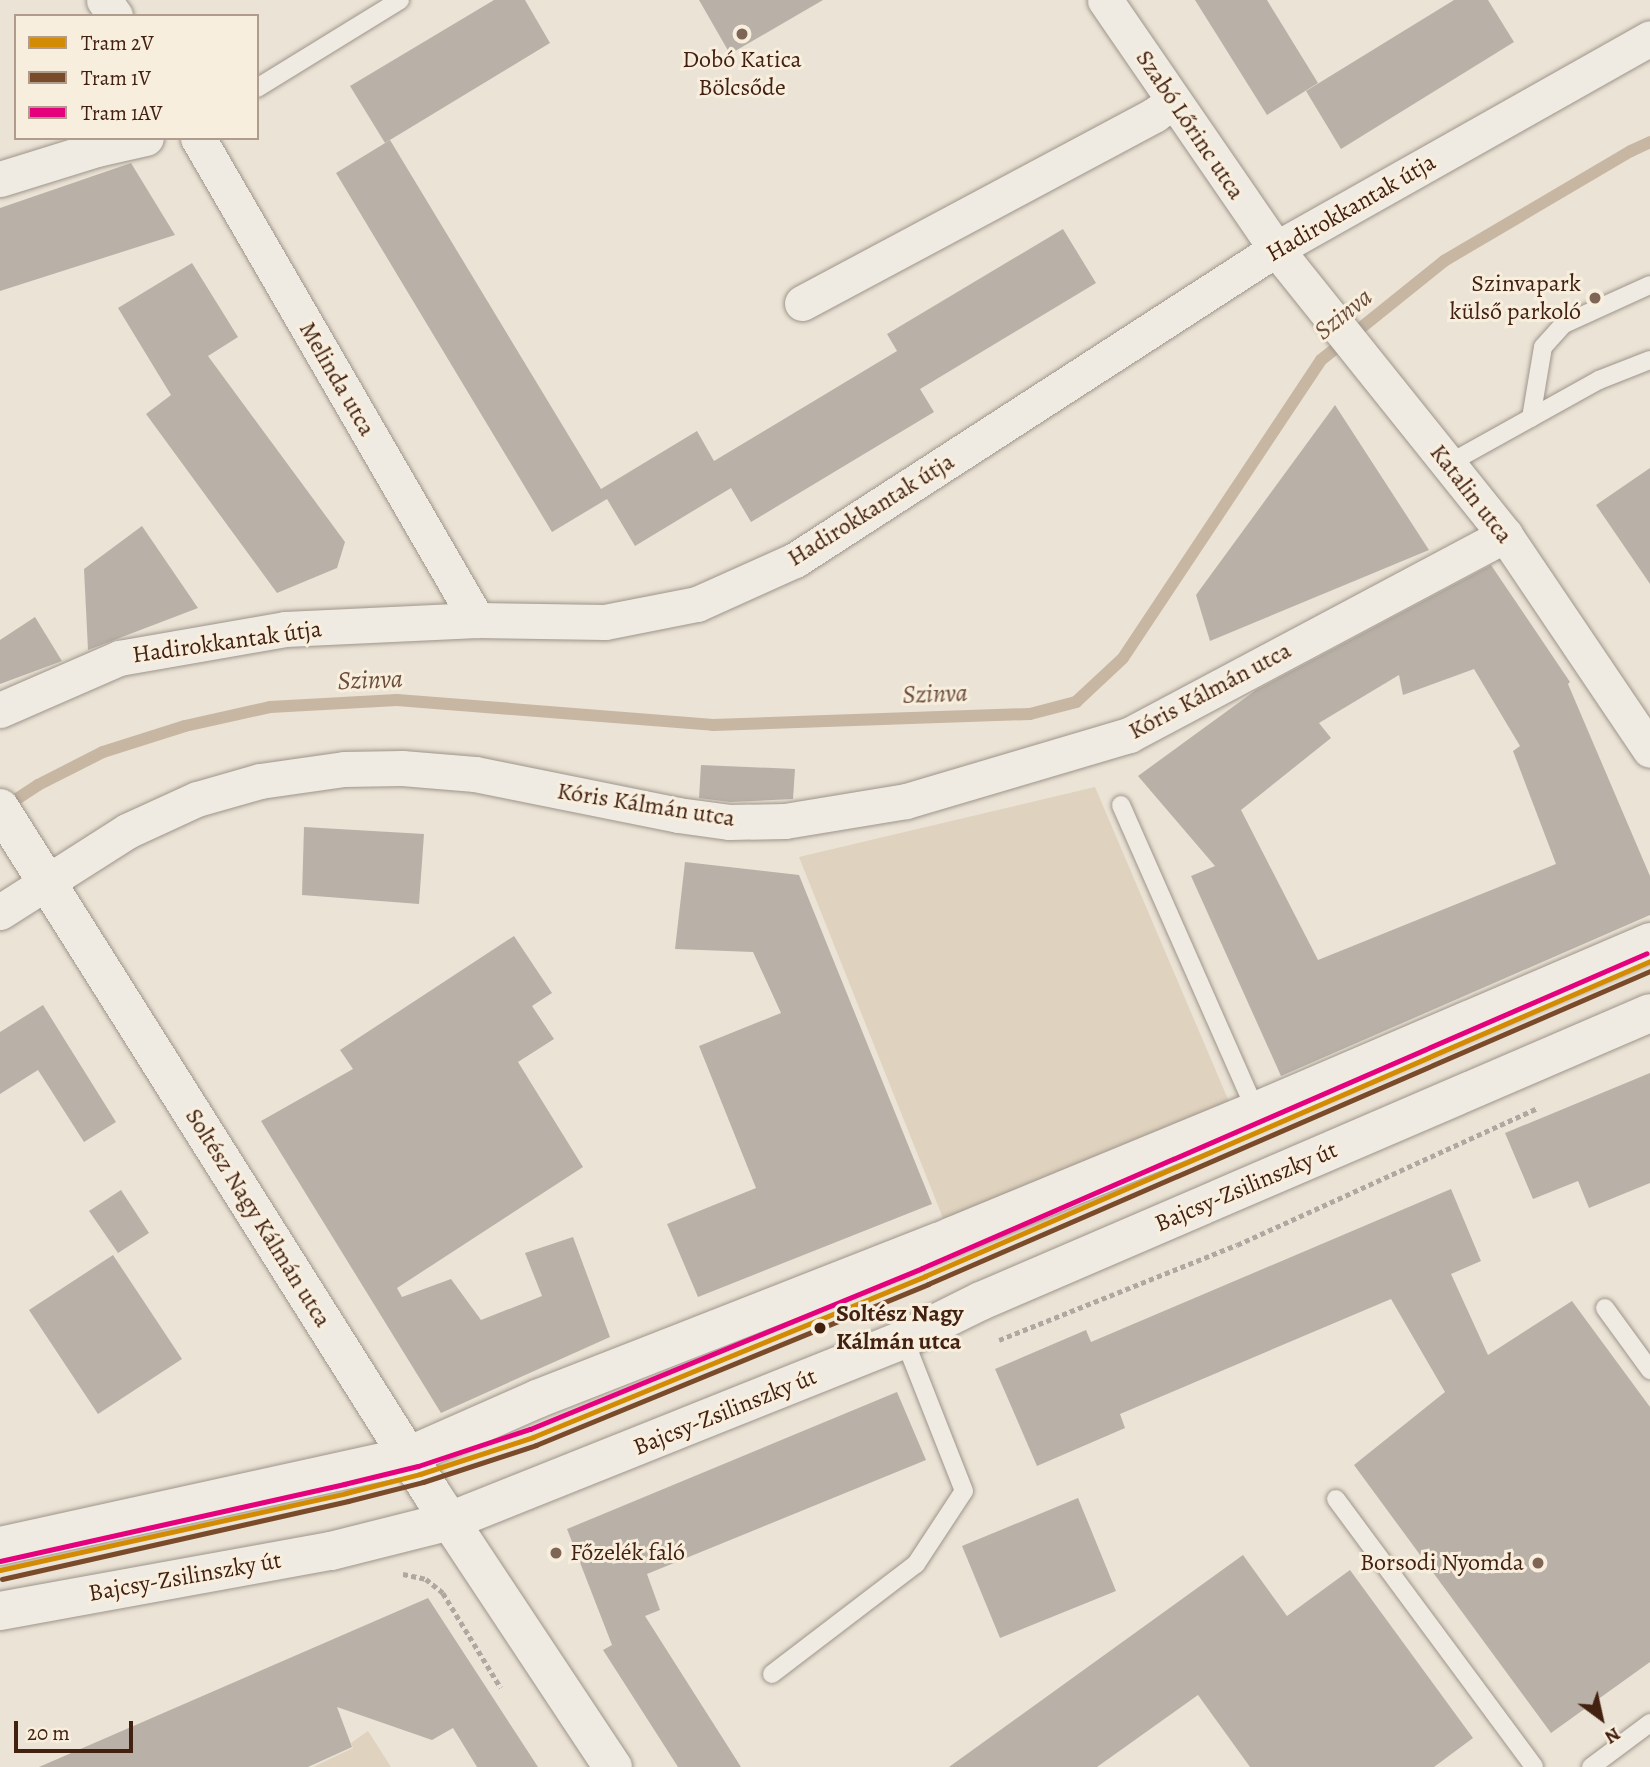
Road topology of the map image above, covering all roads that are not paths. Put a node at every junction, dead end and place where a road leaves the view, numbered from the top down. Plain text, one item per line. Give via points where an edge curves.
1 (400, 0) edge
2 (1105, 0) edge
3 (1650, 38) edge
4 (259, 87) edge
5 (1174, 101) junction
6 (137, 140) edge
7 (199, 140) edge
8 (0, 179) edge
9 (1276, 249) junction
10 (1650, 285) edge
11 (802, 303) dead end
12 (1650, 360) edge
13 (1531, 418) junction
14 (1448, 464) junction
15 (1505, 535) junction
16 (477, 620) junction
17 (0, 710) edge
18 (1650, 751) edge
19 (1121, 805) dead end
20 (10, 823) edge
21 (48, 882) junction
22 (0, 912) edge
23 (1650, 942) edge
24 (1650, 1013) edge
25 (1256, 1111) junction
26 (1605, 1308) dead end
27 (904, 1339) junction
28 (1650, 1370) edge
29 (408, 1457) junction
30 (1336, 1499) dead end
31 (450, 1521) junction
32 (0, 1546) edge
33 (0, 1611) edge
34 (772, 1674) dead end
35 (1650, 1723) edge
36 (613, 1767) edge
37 (1534, 1767) edge
38 (1591, 1767) edge

1 - 4 lane
2 - 5 street, Szabó Lőrinc utca
3 - 9 street, Hadirokkantak útja
5 - 9 street, Szabó Lőrinc utca
5 - 11 street
6 - 8 street
7 - 16 street, Melinda utca
9 - 14 street, Katalin utca
9 - 16 street, Hadirokkantak útja via 795,560 697,604 605,622
10 - 13 lane via 1564,324 1543,347
12 - 13 lane via 1599,380
13 - 14 lane
14 - 15 street, Katalin utca
15 - 18 street, Katalin utca
15 - 21 street, Kóris Kálmán utca via 1129,735 906,801 785,821 729,822 678,816 475,774 344,769 260,781 197,799 127,831
16 - 17 street, Hadirokkantak útja via 285,629 119,658
19 - 25 lane
20 - 21 street, Soltész Nagy Kálmán utca
21 - 22 street, Kóris Kálmán utca
21 - 29 street, Soltész Nagy Kálmán utca
23 - 25 street
24 - 27 street, Bajcsy-Zsilinszky út via 981,1301
25 - 29 street via 537,1399
26 - 28 lane
27 - 31 street, Bajcsy-Zsilinszky út
27 - 34 lane via 964,1492 916,1564
29 - 31 street, Soltész Nagy Kálmán utca
29 - 32 street
30 - 37 lane
31 - 33 street, Bajcsy-Zsilinszky út via 331,1551
31 - 36 street, Soltész Nagy Kálmán utca
35 - 38 lane

